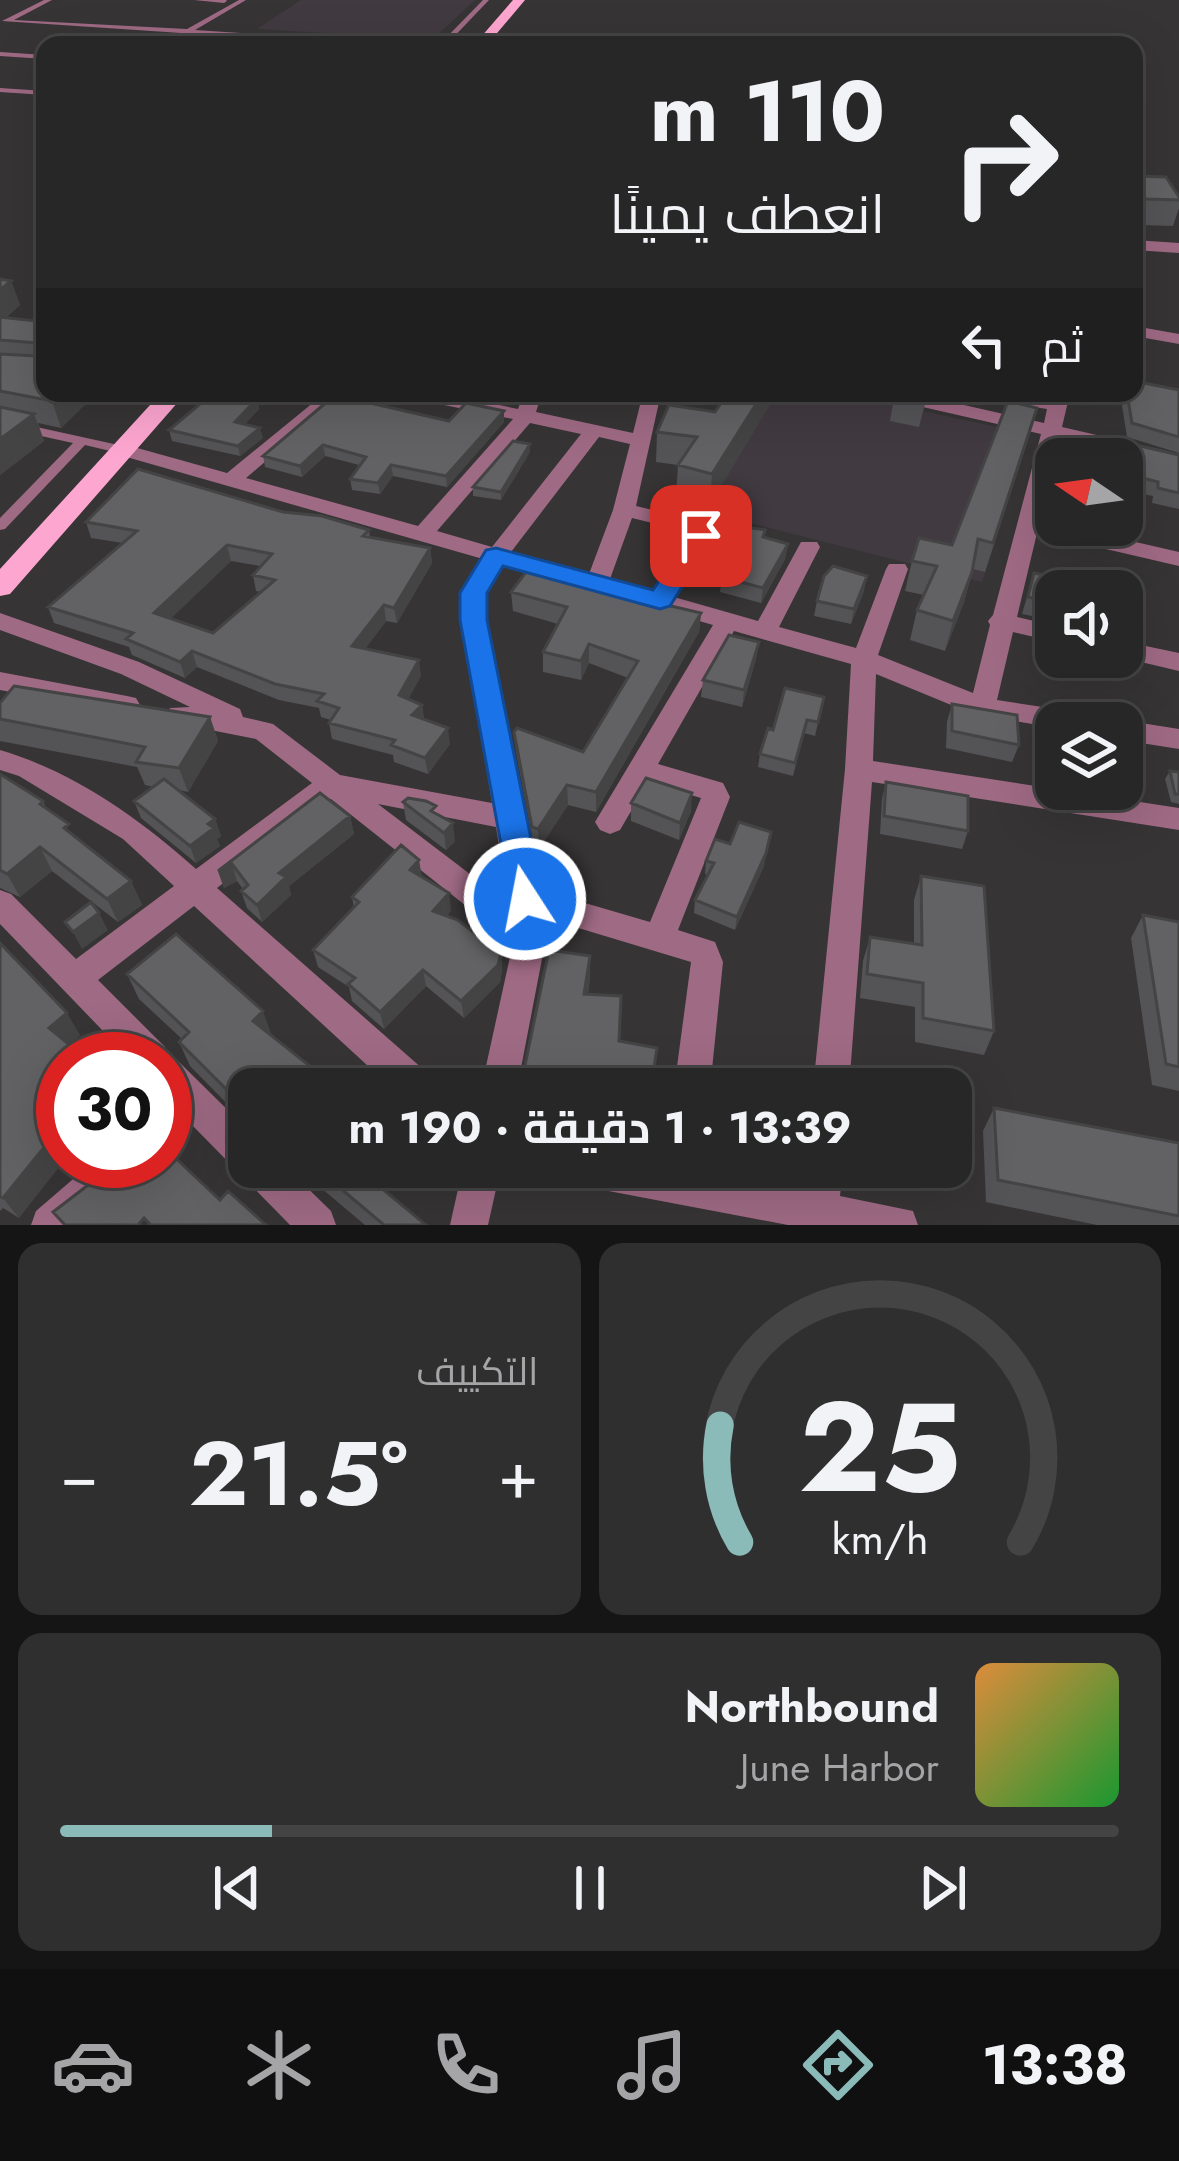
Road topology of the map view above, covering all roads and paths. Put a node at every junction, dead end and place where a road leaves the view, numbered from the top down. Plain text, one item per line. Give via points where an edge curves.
1 (49, 0) edge
2 (197, 0) edge
3 (242, 0) edge
4 (486, 0) edge
5 (519, 0) edge
6 (225, 1) edge
7 (3, 22) edge
8 (190, 32) junction
9 (149, 36) edge
10 (173, 36) edge
11 (177, 36) edge
12 (263, 36) edge
13 (451, 36) edge
14 (488, 36) edge
15 (0, 54) edge
16 (36, 56) edge
17 (0, 90) edge
18 (36, 92) edge
19 (1143, 246) edge
20 (1179, 248) edge
21 (1143, 333) edge
22 (1179, 339) edge
23 (166, 402) edge
24 (325, 402) edge
25 (456, 402) edge
26 (530, 402) edge
27 (650, 402) edge
28 (927, 402) edge
29 (1059, 402) edge
30 (525, 417) junction
31 (0, 422) edge
32 (594, 430) junction
33 (1054, 434) junction
34 (640, 440) junction
35 (82, 441) junction
36 (123, 450) junction
37 (1179, 460) edge
38 (231, 480) junction
39 (624, 510) junction
40 (4, 517) edge
41 (1028, 524) junction
42 (423, 534) junction
43 (809, 547) dead end
44 (496, 556) junction
45 (1179, 559) edge
46 (897, 569) dead end
47 (597, 582) junction
48 (0, 587) edge
49 (660, 600) junction
50 (728, 620) junction
51 (0, 621) edge
52 (1000, 621) junction
53 (1035, 629) edge
54 (766, 630) junction
55 (1143, 654) edge
56 (863, 658) junction
57 (1179, 662) edge
58 (0, 681) edge
59 (982, 706) junction
60 (1035, 715) edge
61 (265, 731) junction
62 (1143, 733) edge
63 (1179, 739) edge
64 (0, 760) edge
65 (640, 769) junction
66 (860, 769) junction
67 (331, 784) junction
68 (509, 818) junction
69 (1179, 819) edge
70 (610, 821) dead end
71 (196, 887) junction
72 (525, 899) junction
73 (0, 903) edge
74 (530, 938) junction
75 (660, 938) junction
76 (75, 979) junction
77 (127, 1032) edge
78 (396, 1068) edge
79 (503, 1068) edge
80 (694, 1068) edge
81 (833, 1068) edge
82 (192, 1120) edge
83 (228, 1143) edge
84 (92, 1188) edge
85 (281, 1188) edge
86 (477, 1188) edge
87 (719, 1188) edge
88 (799, 1214) edge
89 (50, 1225) edge
90 (317, 1225) edge
91 (469, 1225) edge
92 (899, 1225) edge

1 - 7 lane
2 - 6 lane
3 - 8 lane
4 - 13 lane
5 - 14 main road
6 - 10 lane
7 - 9 lane
8 - 11 lane
8 - 12 lane
15 - 16 lane
17 - 18 lane
19 - 20 street
21 - 22 street
23 - 36 main road
24 - 38 street
25 - 30 street
26 - 30 street
27 - 34 street
28 - 33 street
29 - 33 street
30 - 32 street
30 - 42 street
31 - 35 lane
32 - 34 street
32 - 44 street
33 - 37 street
33 - 41 street
34 - 39 street
35 - 36 lane
35 - 40 lane
36 - 38 street
36 - 48 main road
38 - 42 street
39 - 47 street
39 - 49 street via 699,528
41 - 45 street
41 - 52 street
42 - 44 street
43 - 54 street
44 - 47 street
44 - 68 street via 474,593 474,620
46 - 56 street
47 - 49 street
49 - 50 street
50 - 54 street
50 - 65 street
51 - 61 street via 130,668
52 - 53 street
52 - 59 street
54 - 56 street
55 - 57 street
56 - 59 street
56 - 66 street
58 - 61 street
59 - 60 street
61 - 67 street
62 - 63 street
64 - 71 street via 134,831
65 - 70 street
65 - 75 street via 716,797
66 - 69 street
66 - 81 street
67 - 68 street
67 - 71 street
67 - 74 street
68 - 72 street
71 - 76 street
71 - 78 street
72 - 74 street
72 - 75 street
73 - 76 street
74 - 79 street
75 - 80 street via 704,952 707,962
76 - 77 street
82 - 83 street
84 - 89 street
85 - 90 street
86 - 91 street
87 - 88 street
88 - 92 street

